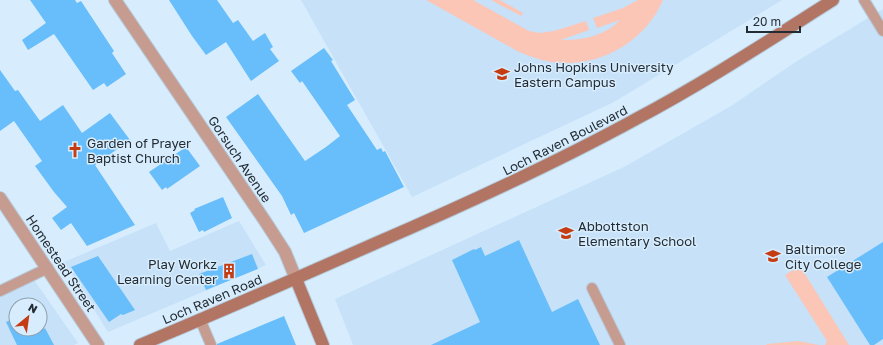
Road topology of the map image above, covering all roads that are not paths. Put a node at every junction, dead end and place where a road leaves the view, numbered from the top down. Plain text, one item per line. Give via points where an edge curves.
1 (114, 0) edge
2 (833, 0) edge
3 (864, 0) edge
4 (883, 31) edge
5 (0, 198) edge
6 (48, 268) junction
7 (296, 279) junction
8 (592, 288) dead end
9 (0, 291) edge
10 (200, 320) junction
11 (98, 345) edge
12 (140, 345) edge
13 (211, 345) edge
14 (323, 345) edge
15 (620, 345) edge

1 - 7 street, Gorsuch Avenue via 265,221 285,252
2 - 7 main road, Loch Raven Boulevard via 683,93 603,137 495,190
3 - 4 lane
5 - 6 street, Homestead Street
6 - 9 lane
6 - 11 street, Homestead Street
7 - 10 main road, Loch Raven Road
7 - 14 main road, Gorsuch Avenue
8 - 15 lane
10 - 12 main road, Loch Raven Road
10 - 13 lane

